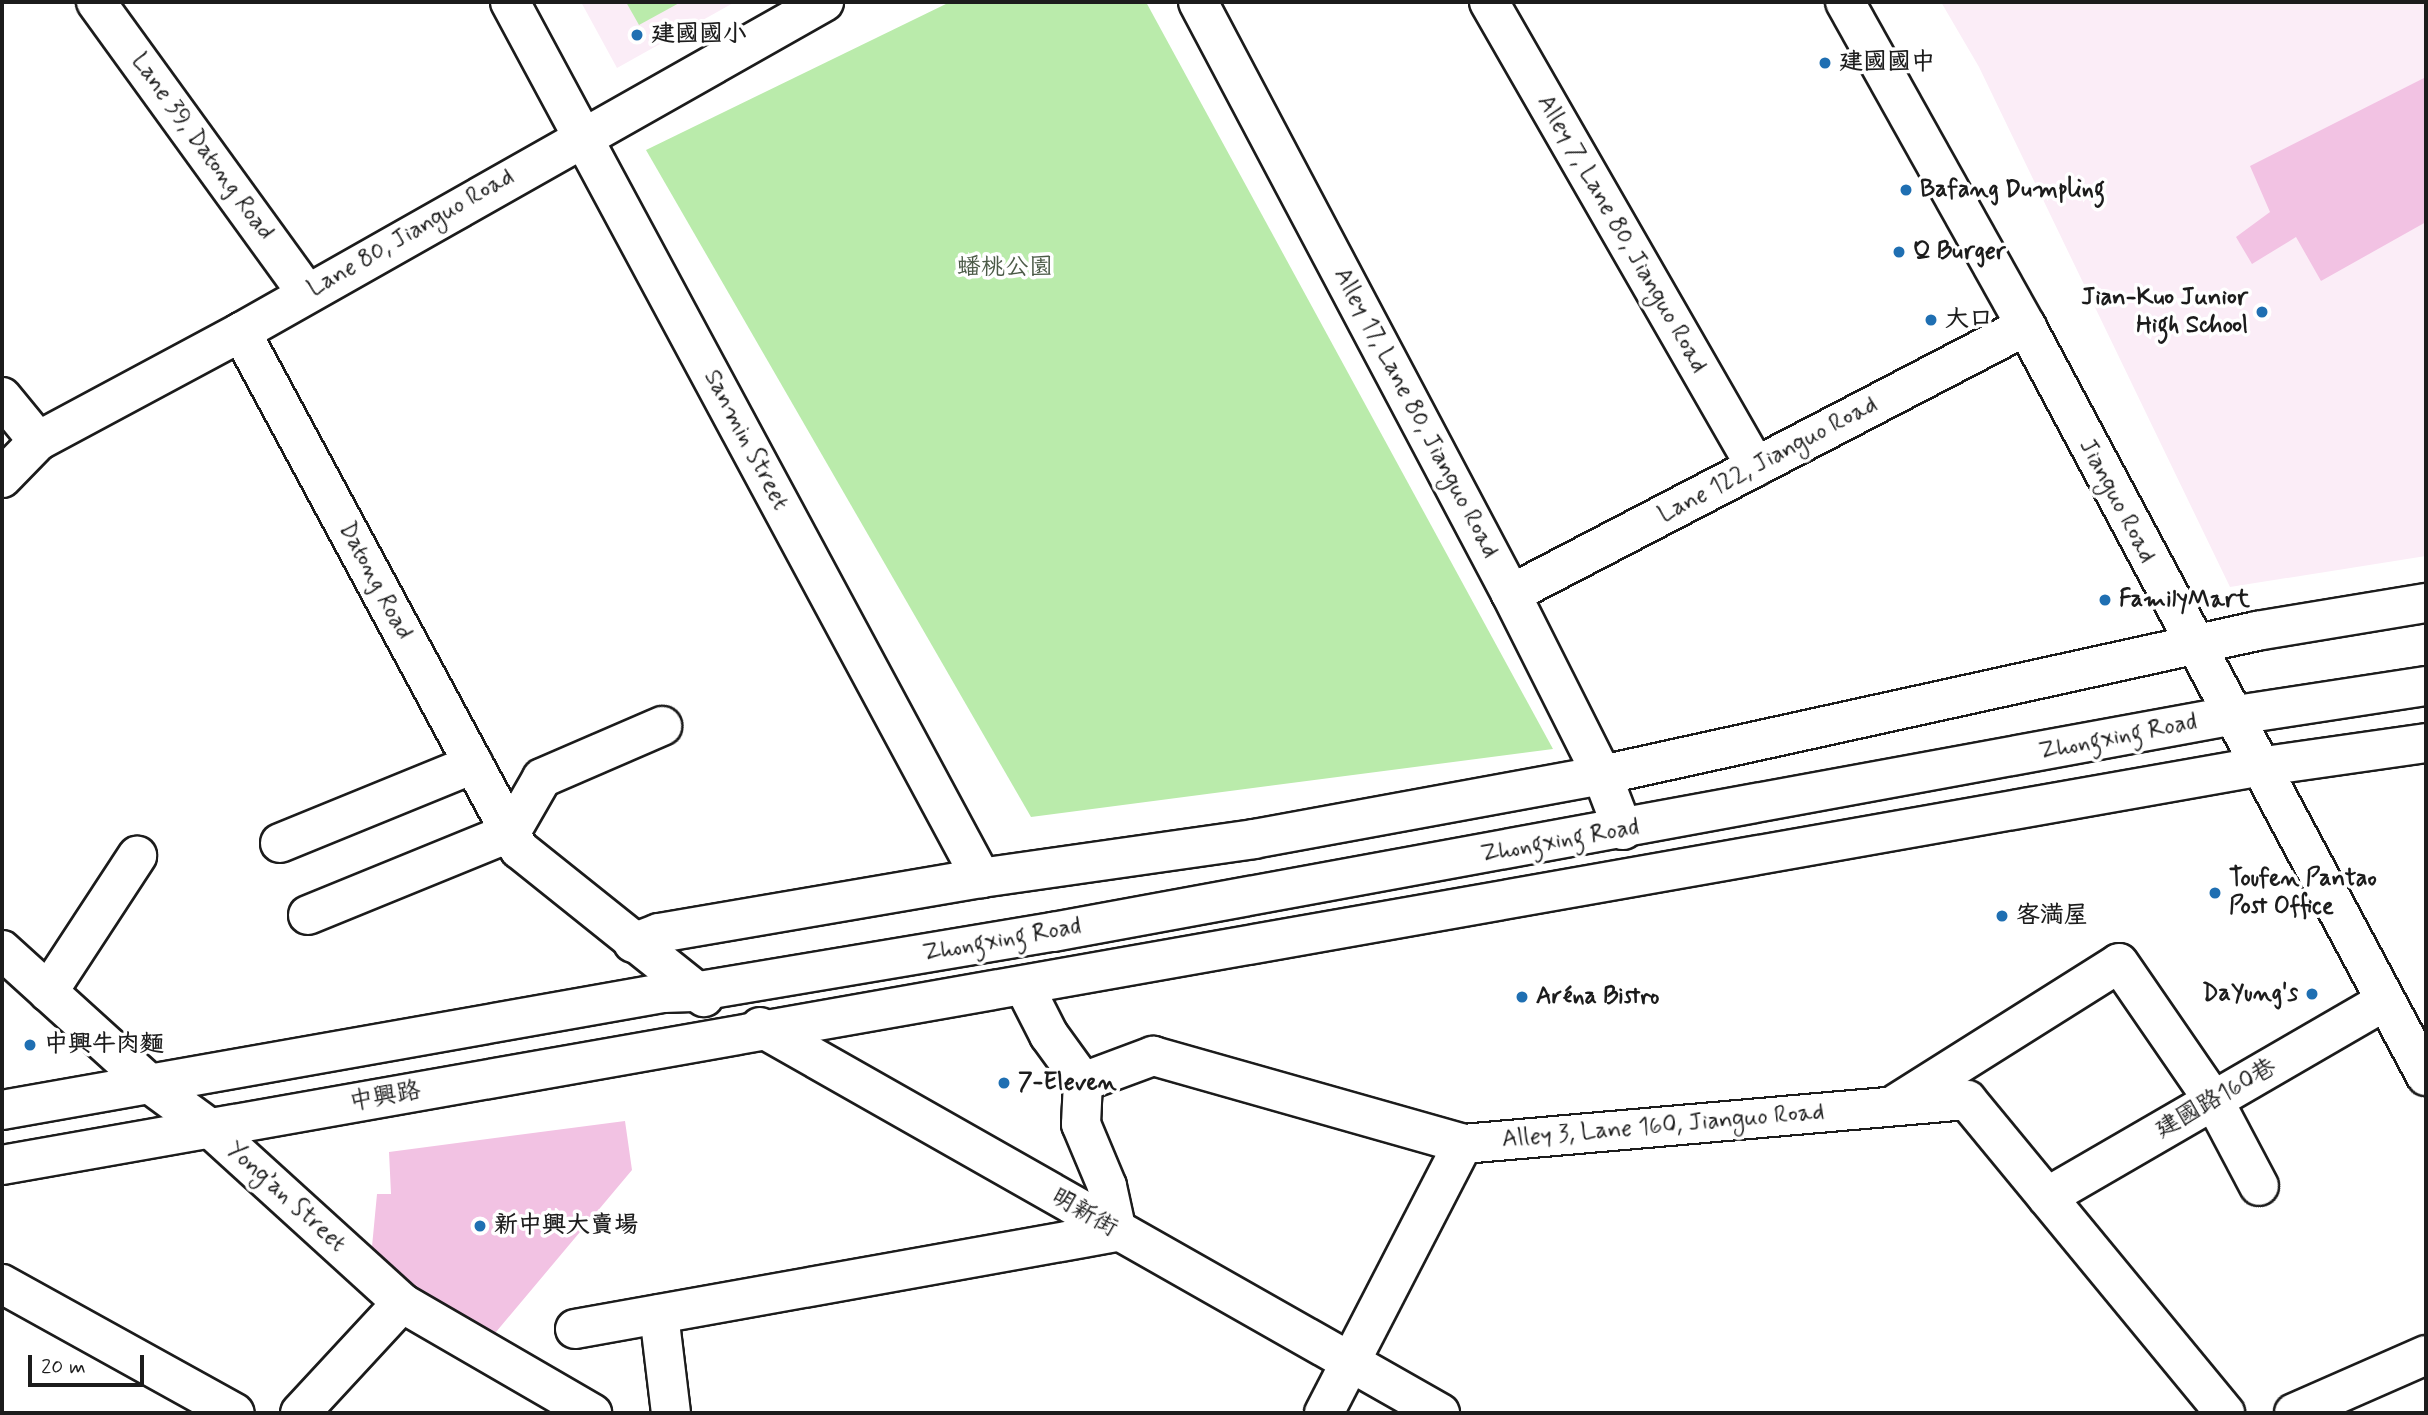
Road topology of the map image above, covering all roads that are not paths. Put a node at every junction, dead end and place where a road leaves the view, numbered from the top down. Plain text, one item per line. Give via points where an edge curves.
1 (96, 2) edge
2 (510, 2) edge
3 (824, 2) edge
4 (1198, 2) edge
5 (1489, 2) edge
6 (1844, 2) edge
7 (583, 135) junction
8 (307, 293) junction
9 (2025, 326) junction
10 (241, 332) junction
11 (2, 397) edge
12 (38, 441) junction
13 (1756, 467) junction
14 (2, 478) edge
15 (1511, 594) junction
16 (2426, 603) edge
17 (2193, 647) junction
18 (2426, 686) edge
19 (2230, 716) junction
20 (662, 726) dead end
21 (2426, 743) edge
22 (474, 764) junction
23 (2258, 767) junction
24 (1602, 775) junction
25 (1623, 830) junction
26 (511, 832) junction
27 (279, 842) dead end
28 (137, 856) dead end
29 (981, 878) junction
30 (308, 915) dead end
31 (633, 943) junction
32 (2, 950) edge
33 (1024, 986) junction
34 (48, 992) junction
35 (693, 992) junction
36 (2385, 1001) junction
37 (729, 1009) joint
38 (768, 1031) junction
39 (2426, 1076) edge
40 (1083, 1082) junction
41 (151, 1084) junction
42 (2214, 1101) junction
43 (1892, 1106) junction
44 (2, 1110) edge
45 (211, 1129) junction
46 (1463, 1144) junction
47 (2, 1165) edge
48 (2259, 1186) dead end
49 (2047, 1197) junction
50 (1117, 1232) junction
51 (2, 1283) edge
52 (402, 1303) junction
53 (659, 1314) junction
54 (575, 1329) dead end
55 (2426, 1355) edge
56 (1351, 1364) junction
57 (235, 1413) edge
58 (300, 1413) edge
59 (592, 1413) edge
60 (671, 1413) edge
61 (1324, 1413) edge
62 (1440, 1413) edge
63 (2225, 1413) edge
64 (2294, 1413) edge

1 - 8 street, Lane 39, Datong Road
2 - 7 street, Sanmin Street
3 - 7 street
4 - 15 street, Alley 17, Lane 80, Jianguo Road
5 - 13 street, Alley 7, Lane 80, Jianguo Road
6 - 9 street, Jianguo Road
7 - 8 street, Lane 80, Jianguo Road
7 - 29 street, Sanmin Street
8 - 10 street, Lane 80, Jianguo Road
9 - 13 street, Lane 122, Jianguo Road
9 - 17 street, Jianguo Road
10 - 12 street
10 - 22 street, Datong Road
11 - 12 street
12 - 14 street
13 - 15 street, Lane 122, Jianguo Road
15 - 24 street, Alley 17, Lane 80, Jianguo Road
16 - 17 street via 2257,631
17 - 19 street, Jianguo Road
17 - 24 street
18 - 19 street, Zhongxing Road
19 - 23 street, Jianguo Road
19 - 25 street, Zhongxing Road
20 - 26 street via 542,778
21 - 23 street, Zhongxing Road
22 - 26 street, Datong Road
22 - 27 street
23 - 33 street, Zhongxing Road
23 - 36 street, Jianguo Road
24 - 25 street, Alley 17, Lane 80, Jianguo Road
24 - 29 street via 1254,839
25 - 35 street, Zhongxing Road
26 - 30 street
26 - 31 street, Datong Road via 519,849
28 - 34 street
29 - 31 street via 659,933
31 - 35 street, Datong Road
32 - 34 street, Yong’an Street
33 - 38 street, Zhongxing Road
33 - 40 street via 1049,1035
34 - 41 street, Yong’an Street
35 - 37 street, Datong Road
35 - 41 street via 663,993
36 - 39 street, Jianguo Road
36 - 42 street, 建國路160巷
37 - 38 street, 明新街
38 - 45 street, 中興路
38 - 50 street, 明新街
40 - 46 street, Alley 3, Lane 160, Jianguo Road via 1153,1056
40 - 50 street via 1080,1124 1107,1185
41 - 44 street
41 - 45 street, Yong’an Street
42 - 43 street via 2119,963
42 - 48 street
42 - 49 street, 建國路160巷
43 - 46 street, Alley 3, Lane 160, Jianguo Road
43 - 49 street, Alley 3, Lane 160, Jianguo Road via 1967,1100
45 - 47 street, 中興路
45 - 52 street, Yong’an Street
46 - 56 street
49 - 63 street, Alley 3, Lane 160, Jianguo Road
50 - 53 street
50 - 56 street, 明新街
51 - 57 street
52 - 58 street
52 - 59 street, Yong’an Street
53 - 54 street
53 - 60 street
55 - 64 street
56 - 61 street
56 - 62 street, 明新街

